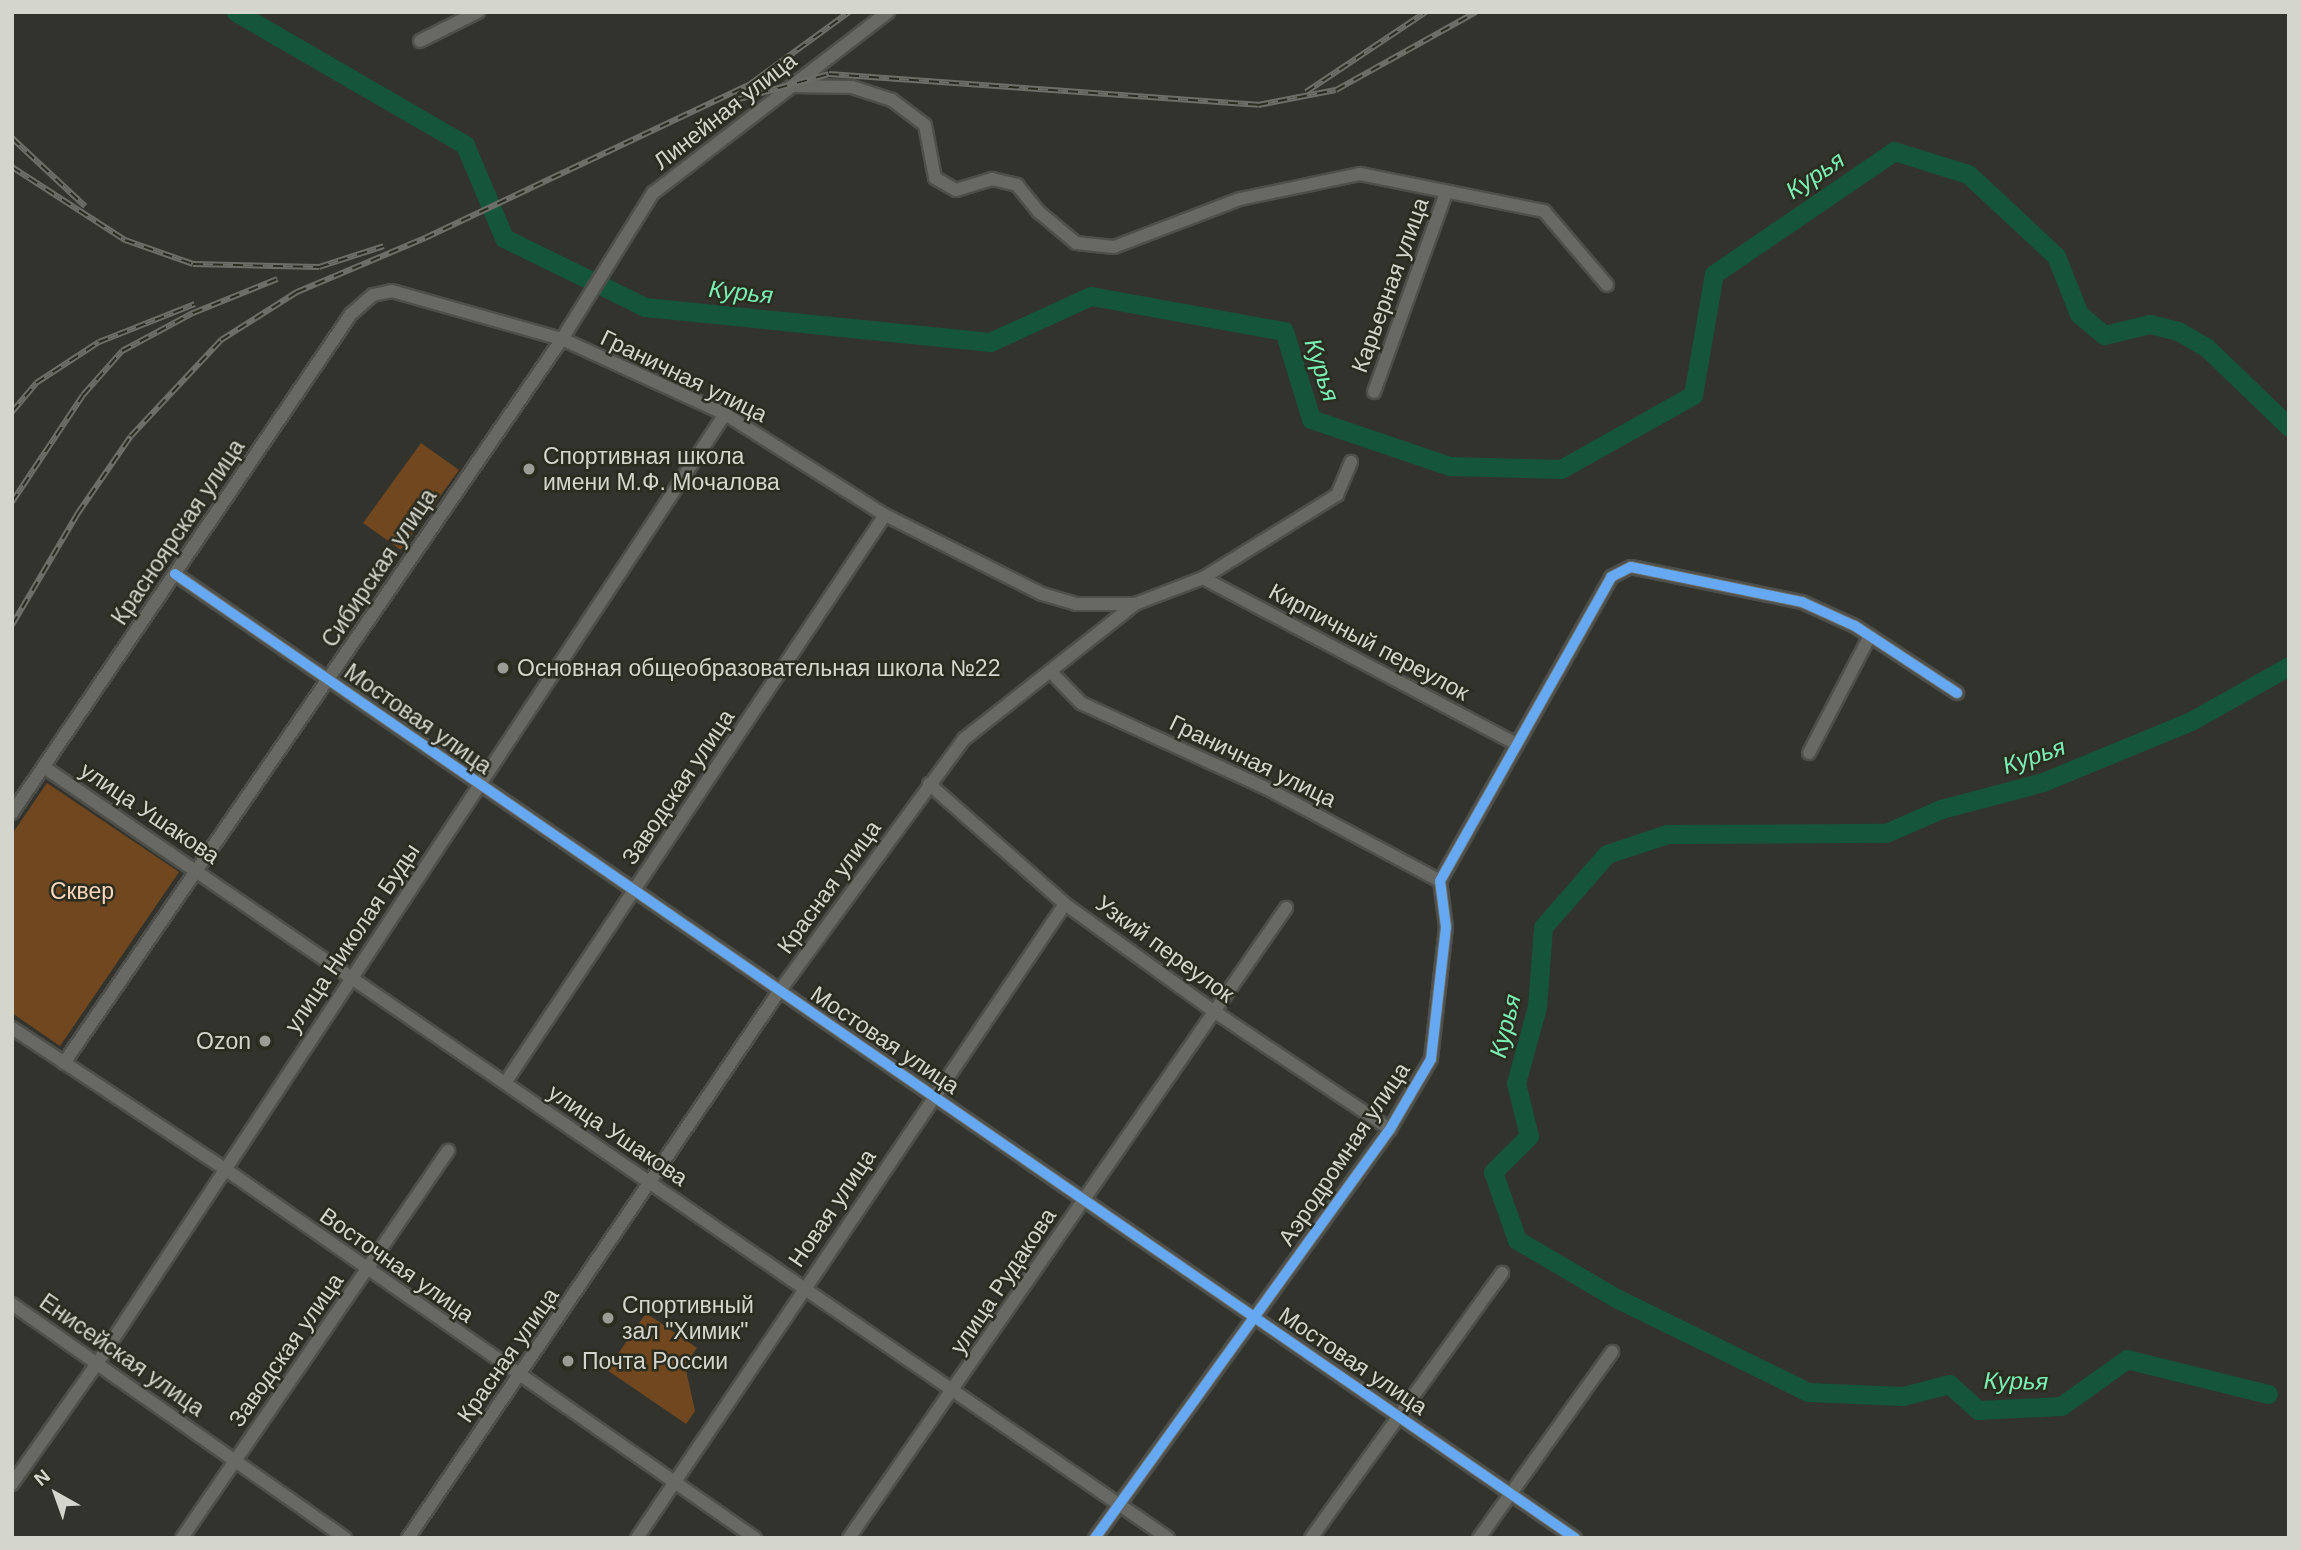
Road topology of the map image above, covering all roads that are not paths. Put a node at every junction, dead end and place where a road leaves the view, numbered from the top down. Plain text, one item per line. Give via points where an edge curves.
1 (478, 12) edge
2 (888, 12) edge
3 (420, 41) dead end
4 (792, 86) junction
5 (1446, 193) junction
6 (1608, 285) dead end
7 (392, 291) joint
8 (583, 307) joint
9 (562, 339) junction
10 (1374, 391) dead end
11 (725, 414) junction
12 (1350, 462) dead end
13 (885, 515) junction
14 (175, 574) junction
15 (1203, 578) junction
16 (1135, 604) junction
17 (1870, 636) junction
18 (1052, 673) junction
19 (327, 681) junction
20 (1957, 693) dead end
21 (1515, 743) junction
22 (1809, 753) dead end
23 (44, 767) junction
24 (929, 784) junction
25 (478, 787) junction
26 (12, 813) edge
27 (196, 870) junction
28 (1440, 881) junction
29 (633, 893) junction
30 (1065, 904) junction
31 (1286, 908) dead end
32 (352, 975) junction
33 (778, 993) junction
34 (1215, 1012) junction
35 (12, 1028) edge
36 (64, 1063) junction
37 (505, 1083) junction
38 (931, 1098) junction
39 (1390, 1129) junction
40 (449, 1151) dead end
41 (225, 1169) junction
42 (652, 1184) junction
43 (1085, 1197) junction
44 (367, 1269) junction
45 (1502, 1273) dead end
46 (804, 1288) junction
47 (12, 1304) edge
48 (1256, 1320) junction
49 (1612, 1352) dead end
50 (98, 1362) junction
51 (518, 1377) junction
52 (954, 1391) junction
53 (1398, 1418) junction
54 (236, 1460) junction
55 (675, 1480) junction
56 (12, 1484) edge
57 (1511, 1494) junction
58 (1119, 1504) junction
59 (182, 1538) edge
60 (345, 1538) edge
61 (408, 1538) edge
62 (636, 1538) edge
63 (755, 1538) edge
64 (849, 1538) edge
65 (1096, 1538) edge
66 (1168, 1538) edge
67 (1311, 1538) edge
68 (1479, 1538) edge
69 (1574, 1538) edge

1 - 3 street
2 - 4 street, Линейная улица
4 - 5 street via 852,87 892,100 925,125 935,178 956,190 992,179 1017,185 1038,212 1076,243 1114,247 1240,199 1360,173
4 - 8 street, Линейная улица via 653,193
5 - 6 street via 1544,211
5 - 10 street, Карьерная улица
7 - 9 street, Граничная улица
7 - 14 street, Красноярская улица via 373,295 351,314
8 - 9 street, Сибирская улица
9 - 11 street, Граничная улица
9 - 19 street, Сибирская улица
11 - 13 street, Граничная улица
11 - 25 street, улица Николая Буды
12 - 15 street, Красная улица via 1337,495
13 - 16 street, Граничная улица via 1059,601
13 - 29 street, Заводская улица
14 - 19 street, Мостовая улица
14 - 23 street, Красноярская улица
15 - 16 street, Красная улица
15 - 21 street, Кирпичный переулок
16 - 18 street, Красная улица
17 - 20 street
17 - 21 street via 1802,602 1640,568 1620,569
17 - 22 street
18 - 24 street, Красная улица via 977,727
18 - 28 street, Граничная улица via 1081,703 1268,789
19 - 25 street, Мостовая улица
19 - 27 street, Сибирская улица
21 - 28 street
23 - 26 street, Красноярская улица
23 - 27 street, улица Ушакова
24 - 30 street, Узкий переулок
24 - 33 street, Красная улица
25 - 29 street, Мостовая улица
25 - 32 street, улица Николая Буды
27 - 32 street, улица Ушакова
27 - 36 street, Сибирская улица
28 - 39 street, Аэродромная улица via 1446,927 1431,1059
29 - 33 street, Мостовая улица
29 - 37 street, Заводская улица
30 - 34 street, Узкий переулок
30 - 38 street, Новая улица
31 - 34 street, улица Рудакова
32 - 37 street, улица Ушакова
32 - 41 street, улица Николая Буды
33 - 38 street, Мостовая улица
33 - 42 street, Красная улица
34 - 39 street, Узкий переулок
34 - 43 street, улица Рудакова
35 - 36 street, Восточная улица
36 - 41 street, Восточная улица
37 - 42 street, улица Ушакова
38 - 43 street, Мостовая улица
38 - 46 street, Новая улица
39 - 48 street, Аэродромная улица
40 - 44 street, Заводская улица
41 - 44 street, Восточная улица
41 - 50 street, улица Николая Буды
42 - 46 street, улица Ушакова
42 - 51 street, Красная улица
43 - 48 street, Мостовая улица
43 - 52 street, улица Рудакова
44 - 51 street, Восточная улица
44 - 54 street, Заводская улица
45 - 53 street
46 - 52 street, улица Ушакова
46 - 55 street, Новая улица
47 - 50 street, Енисейская улица
48 - 53 street, Мостовая улица
48 - 58 street, Аэродромная улица
49 - 57 street
50 - 54 street, Енисейская улица
50 - 56 street, улица Николая Буды
51 - 55 street, Восточная улица
51 - 61 street, Красная улица
52 - 58 street, улица Ушакова
52 - 64 street, улица Рудакова
53 - 57 street, Мостовая улица
53 - 67 street
54 - 59 street, Заводская улица
54 - 60 street, Енисейская улица
55 - 62 street, Новая улица
55 - 63 street, Восточная улица
57 - 68 street
57 - 69 street, Мостовая улица
58 - 65 street, Аэродромная улица
58 - 66 street, улица Ушакова

